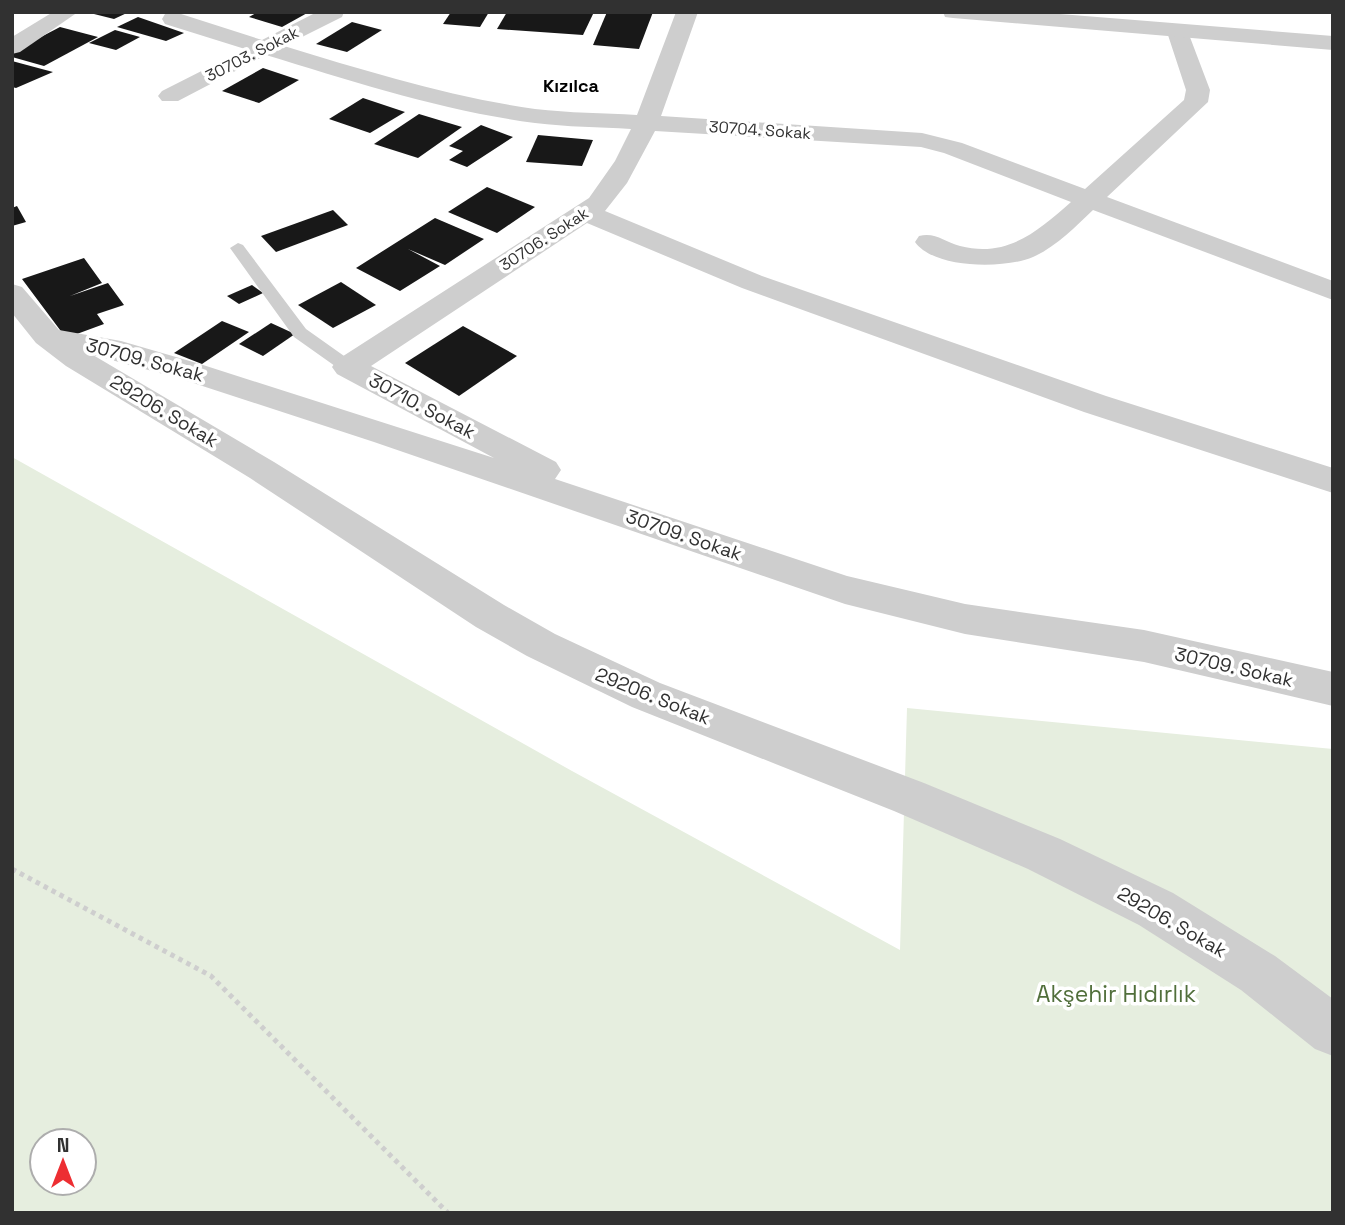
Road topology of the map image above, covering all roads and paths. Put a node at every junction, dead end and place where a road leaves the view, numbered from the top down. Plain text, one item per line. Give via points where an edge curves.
1 (68, 12) edge
2 (334, 12) edge
3 (687, 12) edge
4 (953, 12) edge
5 (173, 19) dead end
6 (1177, 29) junction
7 (1333, 43) edge
8 (12, 47) edge
9 (264, 48) junction
10 (170, 96) dead end
11 (645, 122) junction
12 (1089, 199) junction
13 (586, 213) junction
14 (929, 242) dead end
15 (238, 248) dead end
16 (1333, 291) edge
17 (12, 293) edge
18 (47, 336) junction
19 (348, 367) junction
20 (1333, 481) edge
21 (642, 521) junction
22 (1333, 689) edge
23 (12, 869) edge
24 (1333, 1031) edge
25 (448, 1213) edge

1 - 8 street
2 - 9 street, 30703. Sokak
3 - 11 street, 30706. Sokak
4 - 6 street
5 - 9 street, 30704. Sokak
6 - 7 street
6 - 12 street via 1198,90 1196,102
9 - 10 street, 30703. Sokak
9 - 11 street, 30704. Sokak via 480,106 536,116
11 - 12 street, 30704. Sokak via 922,140
11 - 13 street, 30706. Sokak via 614,186
12 - 14 street via 1024,251 1000,257 955,254
12 - 16 street, 30704. Sokak
13 - 19 street, 30706. Sokak
13 - 20 street via 752,282 1096,404
15 - 19 lane, 30710. Sokak via 300,332
17 - 18 street, 29206. Sokak
18 - 21 street, 30709. Sokak via 189,371
18 - 24 street, 29206. Sokak via 77,359 541,645 646,695 1032,849 1144,903 1258,973
19 - 21 street, 30710. Sokak
21 - 22 street, 30709. Sokak via 859,593 965,619 1144,646
23 - 25 path via 211,976

